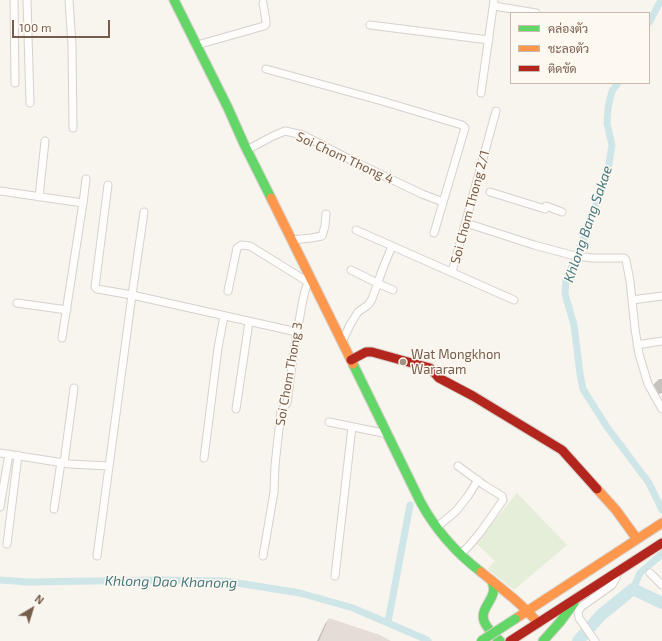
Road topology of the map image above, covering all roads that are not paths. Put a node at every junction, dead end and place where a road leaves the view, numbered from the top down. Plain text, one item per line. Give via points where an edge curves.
1 (14, 0) edge
2 (27, 0) edge
3 (69, 0) edge
4 (174, 0) edge
5 (263, 3) dead end
6 (494, 3) edge
7 (532, 12) edge
8 (370, 25) dead end
9 (489, 40) junction
10 (196, 45) junction
11 (266, 69) dead end
12 (15, 83) dead end
13 (481, 93) dead end
14 (30, 103) dead end
15 (496, 111) dead end
16 (72, 128) dead end
17 (45, 141) dead end
18 (247, 150) junction
19 (86, 179) dead end
20 (108, 185) dead end
21 (0, 191) edge
22 (490, 192) dead end
23 (39, 197) junction
24 (443, 202) junction
25 (84, 203) junction
26 (144, 212) dead end
27 (562, 212) dead end
28 (326, 214) dead end
29 (466, 223) junction
30 (356, 230) dead end
31 (434, 233) dead end
32 (291, 240) junction
33 (392, 246) junction
34 (352, 270) dead end
35 (452, 272) junction
36 (309, 280) junction
37 (377, 283) junction
38 (393, 290) dead end
39 (228, 291) dead end
40 (132, 295) junction
41 (662, 296) edge
42 (514, 300) dead end
43 (632, 300) junction
44 (17, 303) dead end
45 (67, 310) junction
46 (224, 316) junction
47 (249, 322) junction
48 (297, 332) junction
49 (62, 338) dead end
50 (662, 341) edge
51 (342, 342) junction
52 (637, 345) junction
53 (351, 360) junction
54 (74, 388) dead end
55 (236, 409) dead end
56 (662, 409) edge
57 (329, 422) dead end
58 (352, 427) junction
59 (388, 434) junction
60 (0, 453) edge
61 (9, 454) junction
62 (18, 455) junction
63 (204, 458) dead end
64 (63, 462) junction
65 (109, 466) junction
66 (458, 466) dead end
67 (478, 480) junction
68 (0, 507) edge
69 (54, 509) dead end
70 (659, 525) edge
71 (436, 528) junction
72 (637, 539) junction
73 (662, 543) edge
74 (7, 544) dead end
75 (460, 555) junction
76 (97, 556) dead end
77 (263, 556) dead end
78 (615, 573) junction
79 (650, 573) dead end
80 (335, 576) dead end
81 (491, 580) junction
82 (662, 585) edge
83 (579, 596) junction
84 (528, 610) junction
85 (538, 622) junction
86 (481, 641) edge
87 (500, 641) edge
88 (510, 641) edge
89 (543, 641) edge
90 (595, 641) edge

1 - 12 street
2 - 14 street
3 - 16 street
4 - 10 main road
5 - 10 street via 266,21 264,26
6 - 7 street
6 - 9 street
8 - 9 street
9 - 13 street
10 - 18 main road
11 - 24 street via 462,125 465,128
15 - 29 street, Soi Chom Thong 2/1
17 - 23 street
18 - 24 street, Soi Chom Thong 4 via 285,131 303,136
18 - 32 main road
19 - 25 street
20 - 40 street via 95,287
21 - 23 street
22 - 27 street
23 - 25 street
24 - 31 street
25 - 45 street
26 - 40 street
28 - 32 street via 322,236
29 - 35 street, Soi Chom Thong 2/1
29 - 43 street via 575,256 624,258
30 - 33 street, Soi Chom Thong 2/1
32 - 36 main road
33 - 35 street, Soi Chom Thong 2/1
33 - 37 street
34 - 37 street
35 - 42 street
36 - 39 street via 250,246 241,245 237,248
36 - 48 street, Soi Chom Thong 3
36 - 51 main road
37 - 38 street
37 - 51 street via 372,299 358,312
40 - 46 street
40 - 65 street
41 - 43 street
43 - 52 street
44 - 45 street
45 - 49 street
46 - 47 street
46 - 63 street
47 - 48 street
47 - 55 street
48 - 77 street, Soi Chom Thong 3 via 287,403 281,411 274,492
50 - 52 street
51 - 53 main road
52 - 56 street via 648,384
53 - 59 main road
53 - 72 main road via 366,352 372,352 430,368 439,378 562,450 616,510
54 - 64 street
57 - 58 street
58 - 59 street
58 - 80 street
59 - 71 main road
60 - 61 street
61 - 62 street
61 - 68 street
62 - 64 street
62 - 74 street
64 - 65 street
64 - 69 street
65 - 76 street
66 - 67 street
67 - 71 street via 456,511
67 - 75 street via 502,496 503,500 472,544
70 - 72 main road
71 - 75 main road
72 - 84 main road
73 - 78 main road
75 - 81 main road
78 - 83 main road
78 - 90 street via 616,578 612,585 581,607 578,612 579,618
79 - 82 street
81 - 84 main road
81 - 87 main road via 494,590 483,613 488,629
83 - 85 main road
83 - 89 main road
84 - 85 main road
84 - 86 main road, bridge
85 - 88 main road

